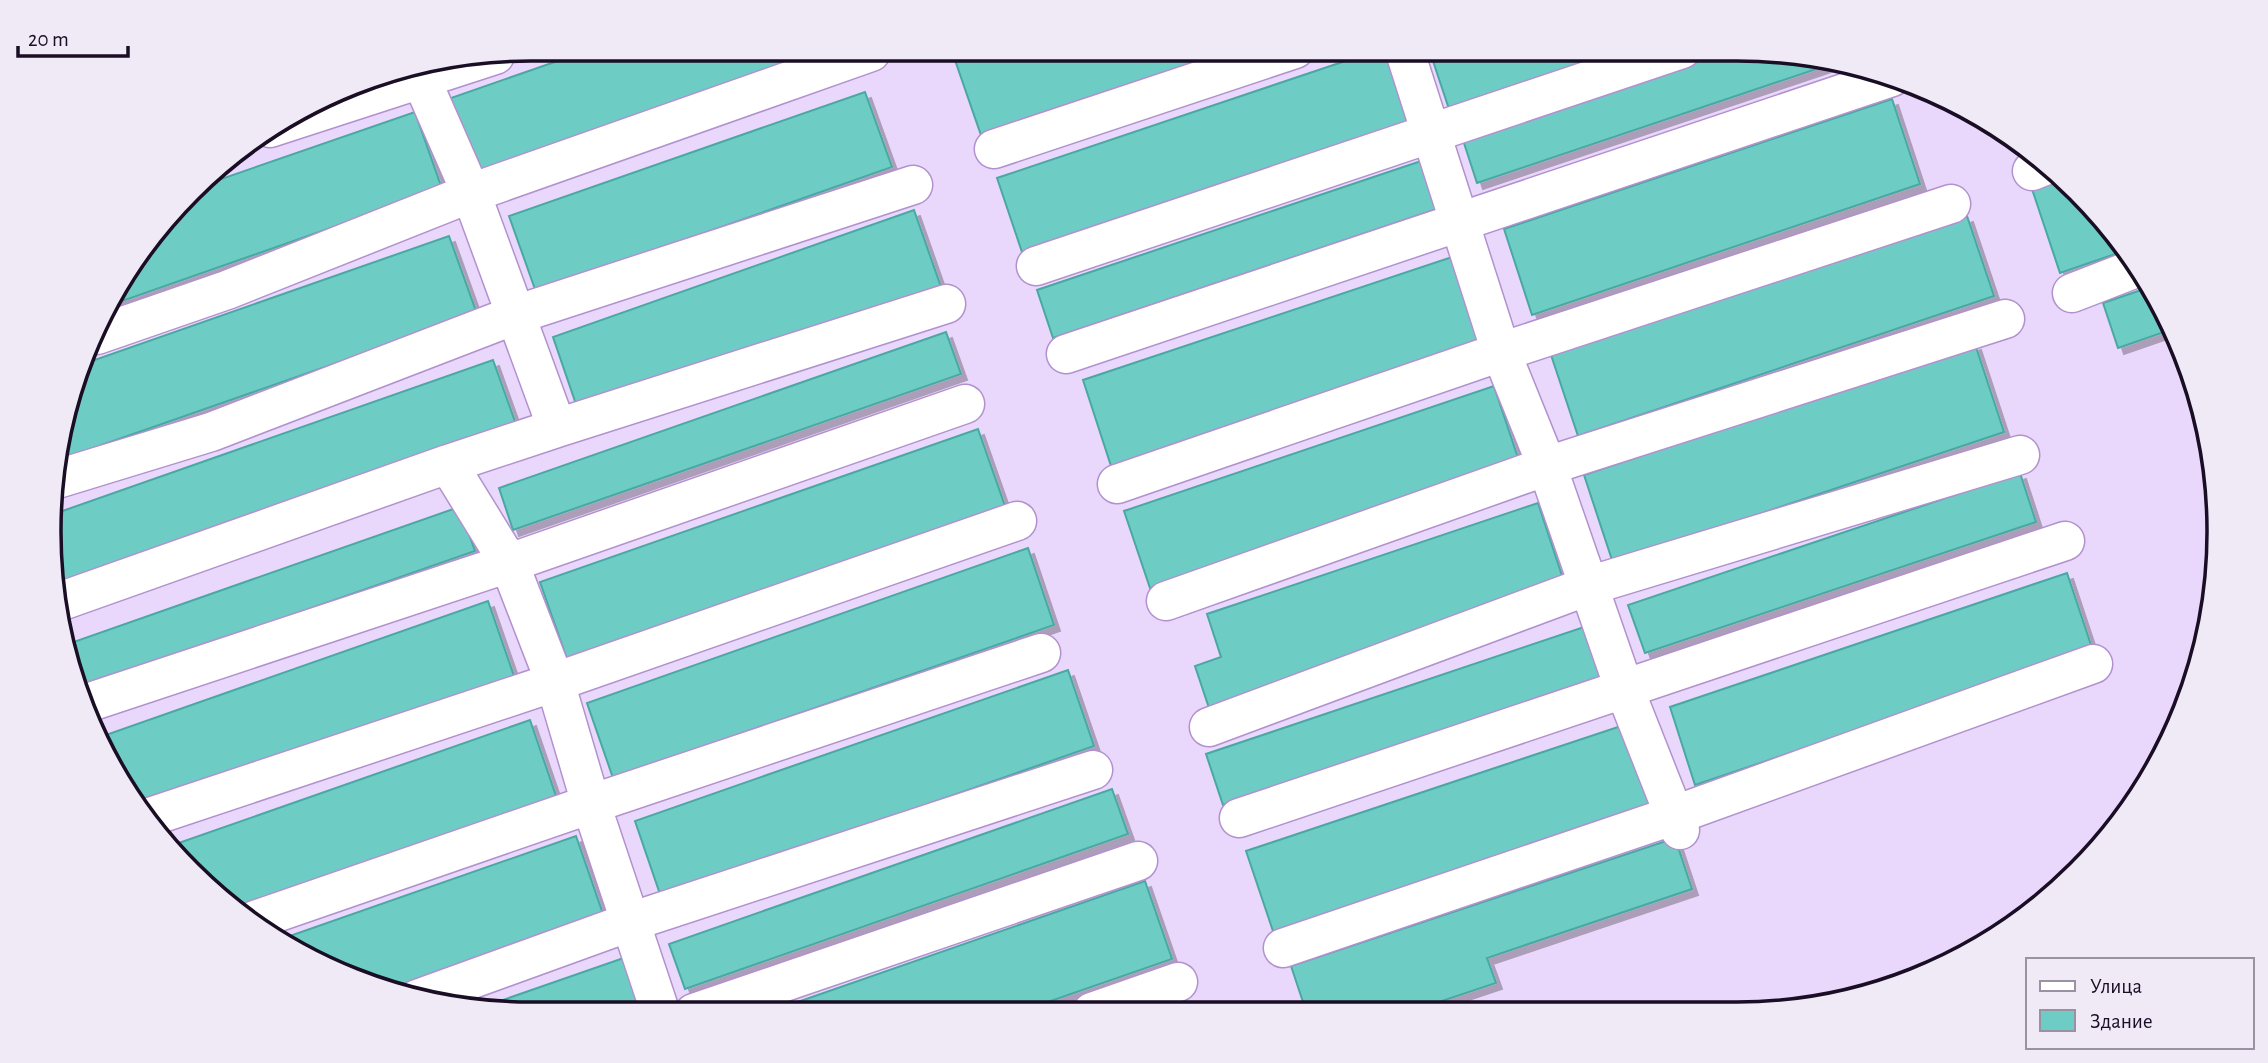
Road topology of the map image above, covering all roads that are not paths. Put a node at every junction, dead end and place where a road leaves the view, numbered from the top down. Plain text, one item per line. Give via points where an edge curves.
1 (845, 61) edge
2 (1259, 61) edge
3 (1408, 61) edge
4 (1646, 61) edge
5 (462, 66) edge
6 (422, 80) junction
7 (1876, 82) edge
8 (319, 113) edge
9 (1431, 133) junction
10 (994, 149) dead end
11 (913, 185) dead end
12 (471, 193) junction
13 (1951, 204) dead end
14 (1461, 223) junction
15 (1036, 266) dead end
16 (2128, 271) edge
17 (2072, 293) dead end
18 (946, 304) dead end
19 (515, 315) junction
20 (2005, 319) dead end
21 (106, 332) edge
22 (1501, 352) junction
23 (1066, 354) dead end
24 (965, 404) dead end
25 (557, 428) junction
26 (2020, 455) dead end
27 (448, 464) junction
28 (1547, 466) junction
29 (64, 477) edge
30 (1117, 484) dead end
31 (1017, 521) dead end
32 (2065, 541) dead end
33 (509, 563) junction
34 (1588, 586) junction
35 (66, 599) edge
36 (1166, 601) dead end
37 (1041, 653) dead end
38 (2092, 664) dead end
39 (555, 682) junction
40 (1624, 688) junction
41 (93, 701) edge
42 (1209, 727) dead end
43 (1093, 770) dead end
44 (591, 804) junction
45 (156, 815) edge
46 (1238, 818) dead end
47 (1677, 822) junction
48 (1138, 862) dead end
49 (263, 917) edge
50 (630, 922) junction
51 (1283, 948) dead end
52 (1178, 982) dead end
53 (436, 992) edge
54 (657, 1002) edge
55 (726, 1002) edge
56 (1121, 1002) edge

1 - 12 lane
2 - 10 lane
3 - 9 lane
4 - 9 lane
5 - 6 lane
6 - 8 lane
6 - 12 lane
7 - 14 lane
9 - 14 lane
9 - 15 lane
11 - 19 lane
12 - 19 lane
12 - 21 lane via 227,290
13 - 22 lane
14 - 22 lane
14 - 23 lane
16 - 17 lane
18 - 25 lane
19 - 25 lane
19 - 29 lane via 211,432
20 - 28 lane
22 - 28 lane
22 - 30 lane
24 - 33 lane
25 - 27 lane
26 - 34 lane
27 - 33 lane
27 - 35 lane
28 - 34 lane
28 - 36 lane
31 - 39 lane
32 - 40 lane
33 - 39 lane
33 - 41 lane
34 - 40 lane
34 - 42 lane
37 - 44 lane
38 - 47 lane
39 - 44 lane
39 - 45 lane
40 - 46 lane
40 - 47 lane
43 - 50 lane
44 - 49 lane
44 - 50 lane
47 - 51 lane
48 - 55 lane
50 - 53 lane
50 - 54 lane
52 - 56 lane

